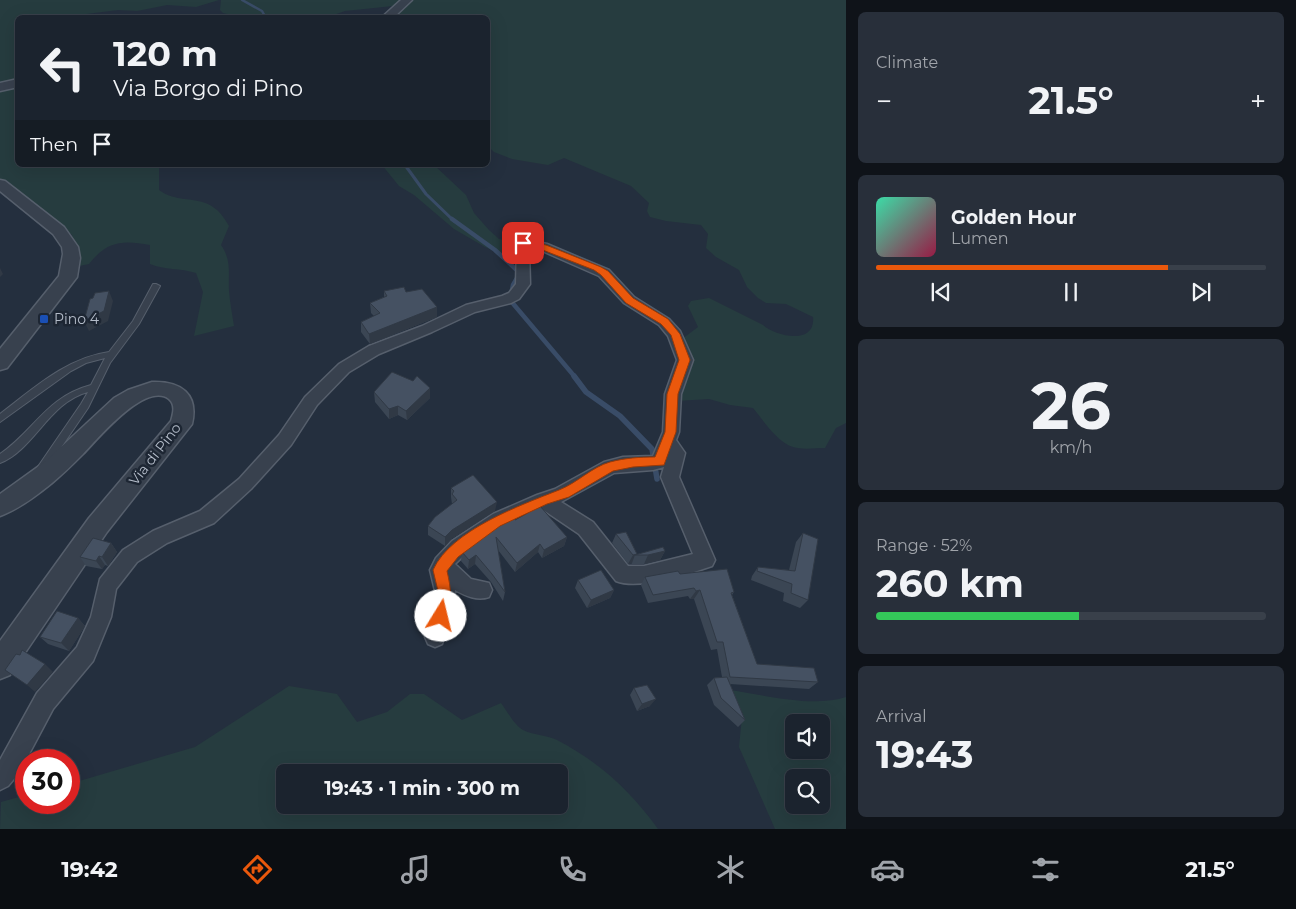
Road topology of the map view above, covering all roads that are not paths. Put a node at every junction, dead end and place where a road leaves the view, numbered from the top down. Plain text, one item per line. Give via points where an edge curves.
1 (407, 0) edge
2 (390, 15) edge
3 (15, 84) edge
4 (0, 87) edge
5 (0, 184) edge
6 (156, 286) dead end
7 (113, 354) junction
8 (0, 363) edge
9 (94, 387) junction
10 (0, 419) edge
11 (667, 441) junction
12 (0, 459) edge
13 (39, 481) junction
14 (544, 500) junction
15 (0, 506) edge
16 (443, 564) junction
17 (482, 590) dead end
18 (435, 637) dead end
19 (0, 665) edge
20 (0, 778) edge

1 - 2 street
3 - 4 street
5 - 8 street via 62,233 70,247 72,260 68,277
6 - 7 lane
7 - 9 lane
7 - 10 lane via 93,356 71,366
9 - 12 lane via 75,391 66,397
9 - 13 lane via 85,406 38,474
11 - 14 street via 659,462 633,462 610,467 564,494
11 - 14 street via 676,453 670,477 705,560 644,575 623,575 586,528
11 - 20 street via 673,394 685,360 675,334 664,322 629,300 598,268 543,247 523,243 523,284 514,296 471,308 374,350 344,368 311,401 285,440 245,484 206,517 160,537 130,556 107,585 101,617 85,654 45,701 11,765
13 - 15 street, Via di Pino
13 - 19 street, Via di Pino via 128,398 147,390 160,389 174,392 181,399 184,410 181,424 98,525
14 - 16 street via 496,522
16 - 17 street via 461,585
16 - 18 street via 440,570 444,601

